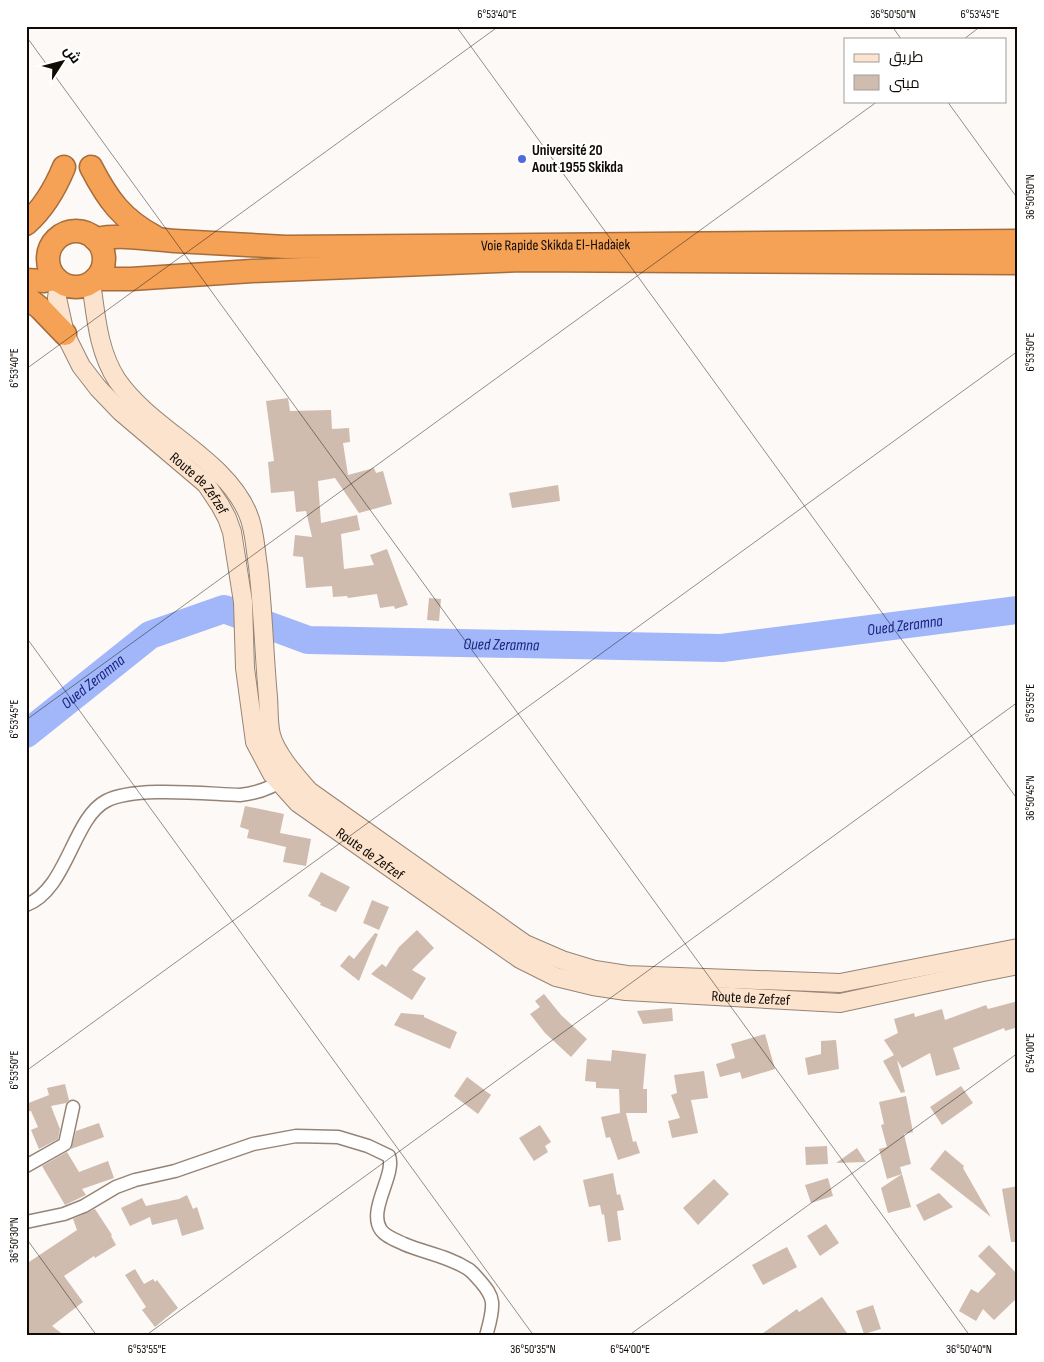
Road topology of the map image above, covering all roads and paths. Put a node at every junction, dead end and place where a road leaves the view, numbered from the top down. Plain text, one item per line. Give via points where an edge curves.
1 (64, 167) dead end
2 (91, 167) dead end
3 (26, 224) edge
4 (26, 239) edge
5 (95, 239) junction
6 (160, 240) junction
7 (54, 241) junction
8 (1018, 242) edge
9 (1018, 263) edge
10 (26, 280) edge
11 (58, 280) junction
12 (93, 281) junction
13 (26, 297) edge
14 (65, 334) junction
15 (286, 777) junction
16 (26, 905) edge
17 (1018, 948) edge
18 (1018, 965) edge
19 (73, 1107) dead end
20 (26, 1166) edge
21 (26, 1222) edge
22 (486, 1336) edge

1 - 3 highway via 51,195
2 - 6 highway via 116,209
4 - 7 highway, Voie Rapide Skikda El-Hadaiek
5 - 6 highway, Voie Rapide Skikda El-Hadaiek via 118,236
5 - 7 highway, Voie Rapide Skikda El-Hadaiek via 77,231 66,233
5 - 12 highway via 104,255 102,268
6 - 8 highway, Voie Rapide Skikda El-Hadaiek via 286,247
7 - 11 highway via 48,260
9 - 12 highway, Voie Rapide Skikda El-Hadaiek via 523,260
10 - 11 highway, Voie Rapide Skikda El-Hadaiek
11 - 12 highway, Voie Rapide Skikda El-Hadaiek via 72,287 85,286
11 - 14 main road, Route de Zefzef via 57,298
12 - 15 main road, Route de Zefzef via 100,342 117,380 138,405 227,480 242,500 253,530 262,602 271,735 286,763
13 - 14 highway
14 - 15 main road, Route de Zefzef via 81,366 98,388 121,412 201,479 220,505 232,532 243,602 245,668 255,742 272,774
15 - 16 street via 255,793 240,795 147,792 108,800 95,807 49,887 33,903
15 - 17 main road, Route de Zefzef via 525,944 595,970 627,975 840,983
15 - 18 main road, Route de Zefzef via 298,803 520,958 556,976 593,986 626,991 840,1003
19 - 20 street via 65,1144
21 - 22 street via 64,1214 116,1187 253,1144 296,1136 338,1137 389,1156 391,1162 378,1216 380,1229 389,1237 416,1249 451,1260 469,1270 488,1289 492,1302

